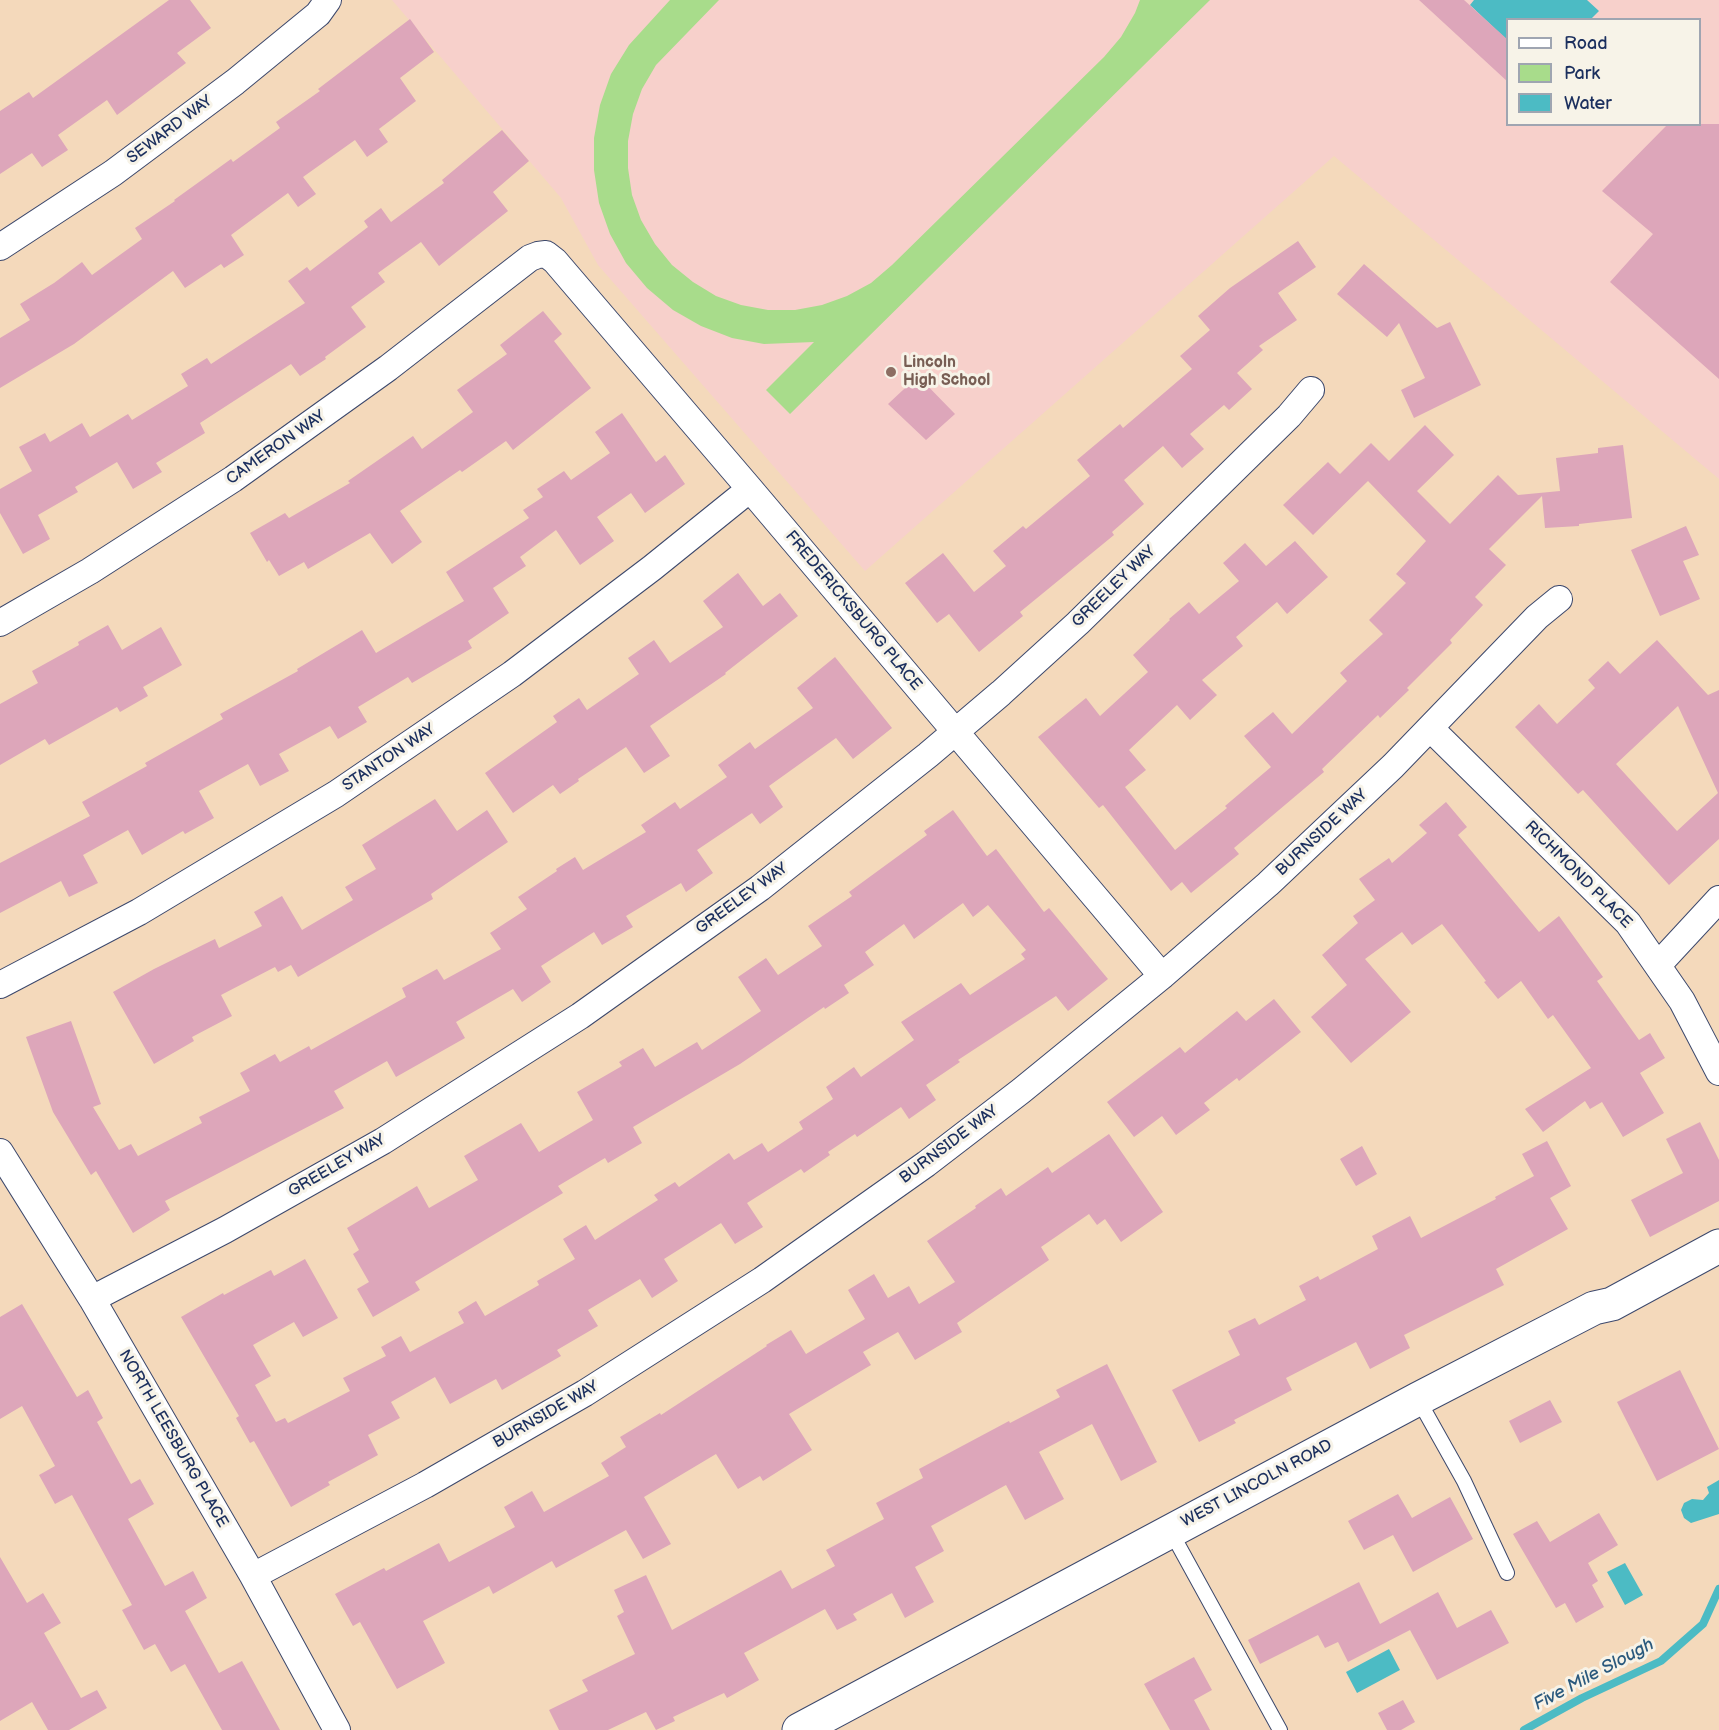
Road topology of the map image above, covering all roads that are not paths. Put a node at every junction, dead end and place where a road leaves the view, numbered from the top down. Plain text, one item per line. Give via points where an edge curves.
1 (328, 0) edge
2 (0, 247) edge
3 (538, 255) joint
4 (1311, 390) dead end
5 (750, 489) junction
6 (1560, 598) dead end
7 (0, 623) edge
8 (1430, 728) junction
9 (956, 732) junction
10 (1719, 899) edge
11 (1658, 964) junction
12 (1162, 976) junction
13 (0, 985) edge
14 (1719, 1072) edge
15 (0, 1152) edge
16 (1719, 1246) edge
17 (92, 1299) junction
18 (1418, 1399) junction
19 (1170, 1530) junction
20 (1507, 1573) dead end
21 (253, 1576) junction
22 (338, 1730) edge
23 (799, 1730) edge
24 (1280, 1730) edge

1 - 2 street, SEWARD WAY via 318,14 207,103 113,173
3 - 5 street, FREDERICKSBURG PLACE via 546,254 555,261
3 - 7 street, CAMERON WAY via 233,479 90,571
4 - 9 street, GREELEY WAY via 1078,623
5 - 9 street, FREDERICKSBURG PLACE
5 - 13 street, STANTON WAY via 512,674 336,794 139,912
6 - 8 street, BURNSIDE WAY
8 - 11 street, RICHMOND PLACE via 1628,923
8 - 12 street, BURNSIDE WAY via 1268,884
9 - 12 street, FREDERICKSBURG PLACE
9 - 17 street, GREELEY WAY via 760,888 580,1016 383,1141
10 - 11 street
11 - 14 street, RICHMOND PLACE
12 - 21 street, BURNSIDE WAY via 926,1164 762,1280 585,1393 425,1485
15 - 17 street, NORTH LEESBURG PLACE
16 - 18 street, WEST LINCOLN ROAD via 1612,1304 1594,1308
17 - 21 street, NORTH LEESBURG PLACE
18 - 19 street, WEST LINCOLN ROAD
18 - 20 lane via 1464,1481
19 - 23 street, WEST LINCOLN ROAD
19 - 24 lane
21 - 22 street, NORTH LEESBURG PLACE

